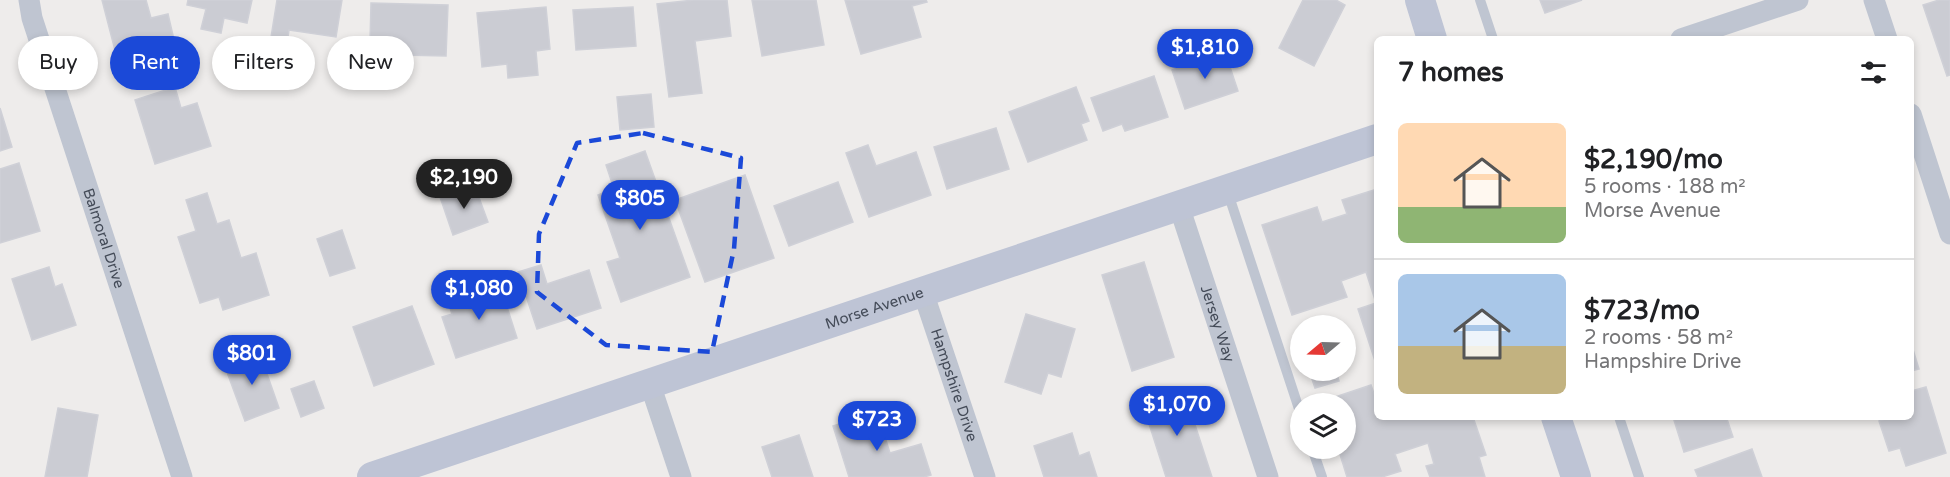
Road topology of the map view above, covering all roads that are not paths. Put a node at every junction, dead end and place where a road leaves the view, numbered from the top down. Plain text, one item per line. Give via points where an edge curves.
1 (29, 0) edge
2 (1420, 0) edge
3 (1480, 0) edge
4 (1798, 0) edge
5 (1874, 0) edge
6 (1431, 36) edge
7 (1491, 36) edge
8 (1690, 36) edge
9 (1886, 36) edge
10 (1914, 123) edge
11 (1374, 140) edge
12 (1227, 189) junction
13 (1179, 206) junction
14 (1950, 234) edge
15 (922, 292) junction
16 (650, 384) junction
17 (1294, 393) edge
18 (1557, 420) edge
19 (1620, 420) edge
20 (1316, 459) edge
21 (182, 477) edge
22 (372, 477) edge
23 (681, 477) edge
24 (985, 477) edge
25 (1268, 477) edge
26 (1322, 477) edge
27 (1576, 477) edge
28 (1639, 477) edge

1 - 21 street, Balmoral Drive
2 - 6 street
3 - 7 lane
4 - 8 street
5 - 9 street
10 - 14 street
11 - 12 street, Morse Avenue
12 - 13 street, Morse Avenue
12 - 17 lane
13 - 15 street, Morse Avenue
13 - 25 street, Jersey Way
15 - 16 street, Morse Avenue
15 - 24 street, Hampshire Drive
16 - 22 street, Morse Avenue
16 - 23 street
18 - 27 street
19 - 28 lane
20 - 26 lane

